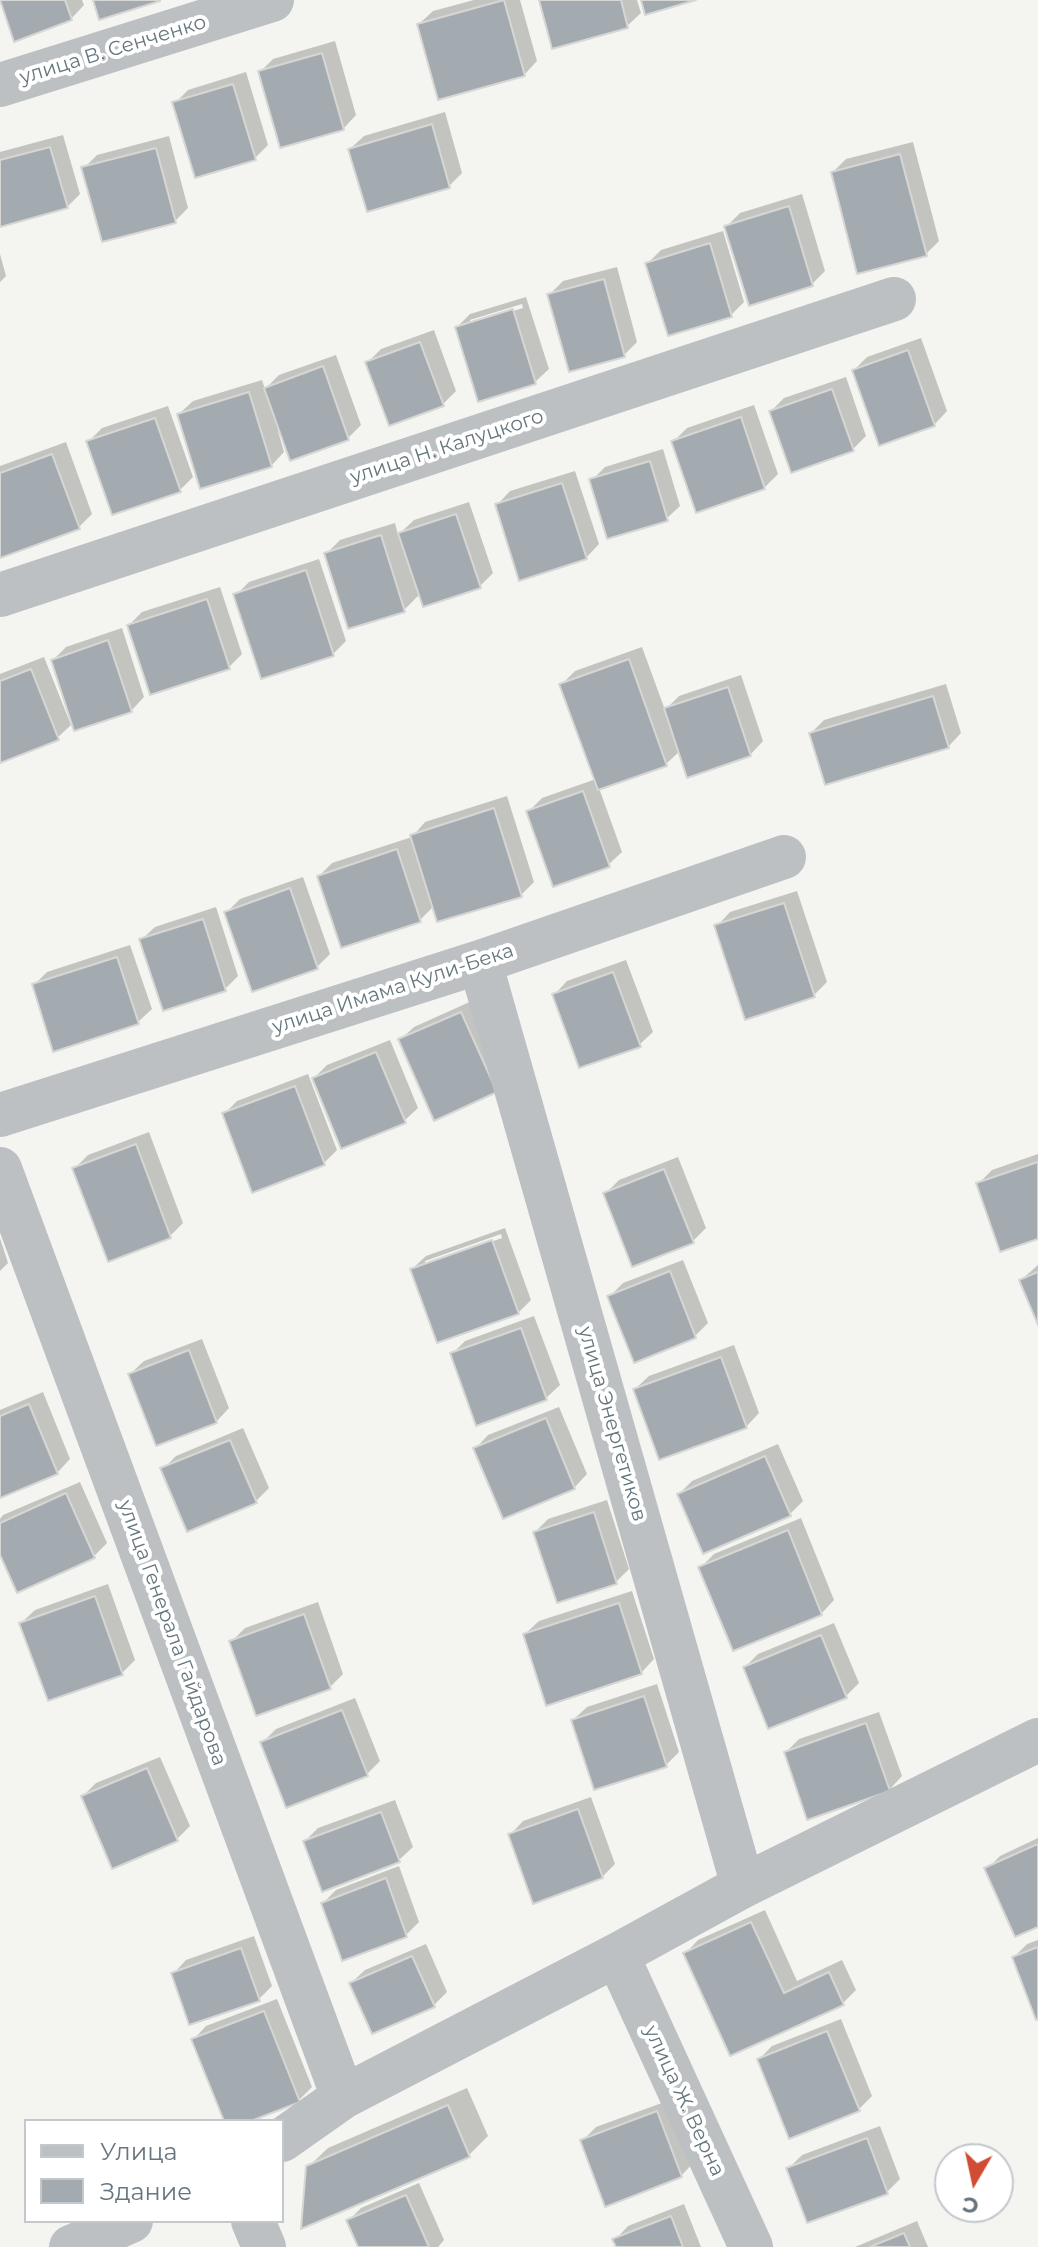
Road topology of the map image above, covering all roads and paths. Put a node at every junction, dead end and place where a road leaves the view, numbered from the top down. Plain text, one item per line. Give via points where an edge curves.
1 (272, 0) edge
2 (0, 85) edge
3 (894, 299) dead end
4 (0, 595) edge
5 (784, 857) dead end
6 (480, 962) junction
7 (0, 1115) edge
8 (0, 1169) edge
9 (1038, 1740) edge
10 (743, 1886) junction
11 (617, 1955) junction
12 (343, 2097) junction
13 (284, 2139) edge
14 (126, 2223) edge
15 (254, 2223) edge
16 (71, 2247) edge
17 (264, 2247) edge
18 (751, 2247) edge

1 - 2 street, улица В. Сенченко
3 - 4 street, улица Н. Калуцкого
5 - 6 street, улица Имама Кули-Бека
6 - 7 street, улица Имама Кули-Бека
6 - 10 street, улица Энергетиков
8 - 12 street, улица Генерала Гайдарова
9 - 10 street
10 - 11 street
11 - 12 street
11 - 18 street, улица Ж. Верна
12 - 13 street
14 - 16 street
15 - 17 street

